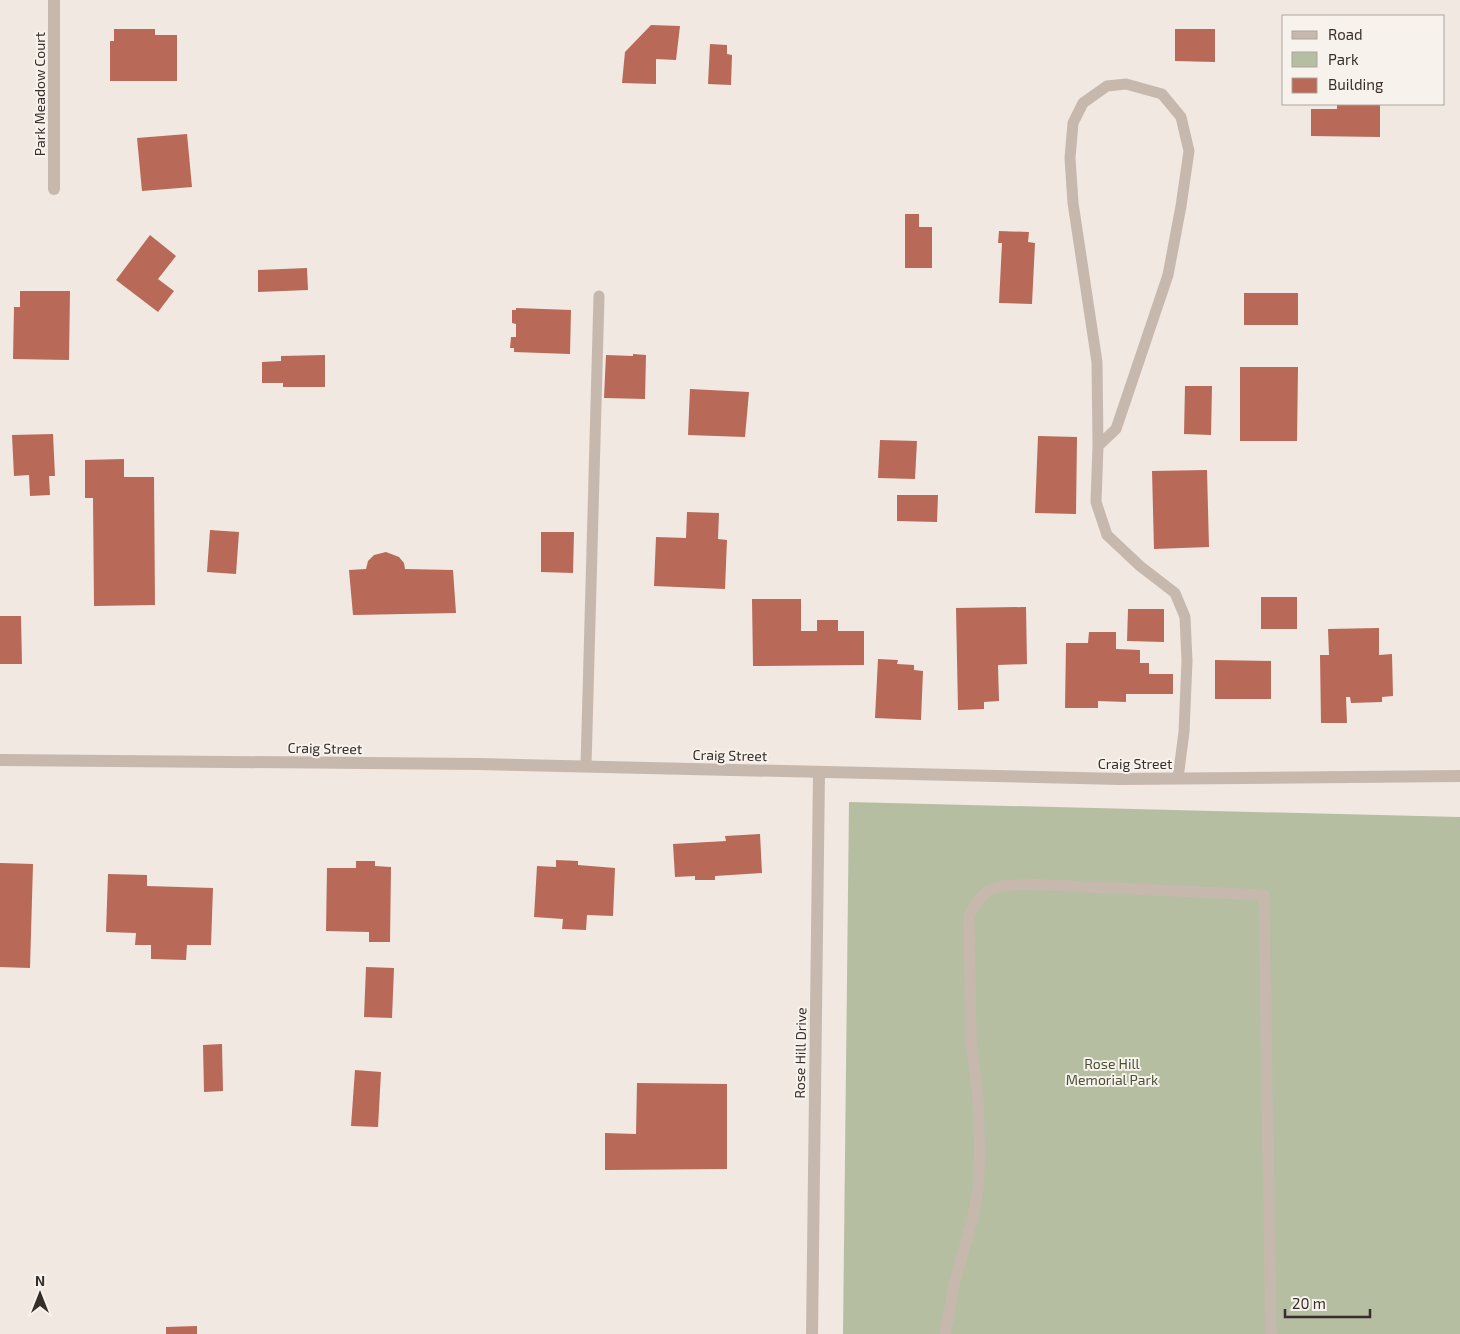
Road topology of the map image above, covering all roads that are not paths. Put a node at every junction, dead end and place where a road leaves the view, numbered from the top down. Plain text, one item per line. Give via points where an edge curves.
1 (54, 0) edge
2 (54, 189) dead end
3 (599, 296) dead end
4 (1098, 446) junction
5 (0, 760) edge
6 (586, 766) junction
7 (819, 772) junction
8 (1460, 776) edge
9 (1178, 778) junction
10 (812, 1334) edge
11 (945, 1334) edge
12 (1270, 1334) edge

1 - 2 street, Park Meadow Court
3 - 6 lane
4 - 4 lane via 1097,362 1073,203 1070,158 1073,123 1083,103 1107,86 1126,84 1162,94 1182,116 1189,151 1168,275 1116,430
4 - 9 lane via 1096,502 1107,534 1140,566 1176,593 1185,618 1184,732
5 - 6 street, Craig Street
6 - 7 street, Craig Street
7 - 9 street, Craig Street
7 - 10 street, Rose Hill Drive
8 - 9 street, Craig Street
11 - 12 lane via 978,1190 980,1154 971,1040 969,916 984,893 996,887 1023,884 1264,895

